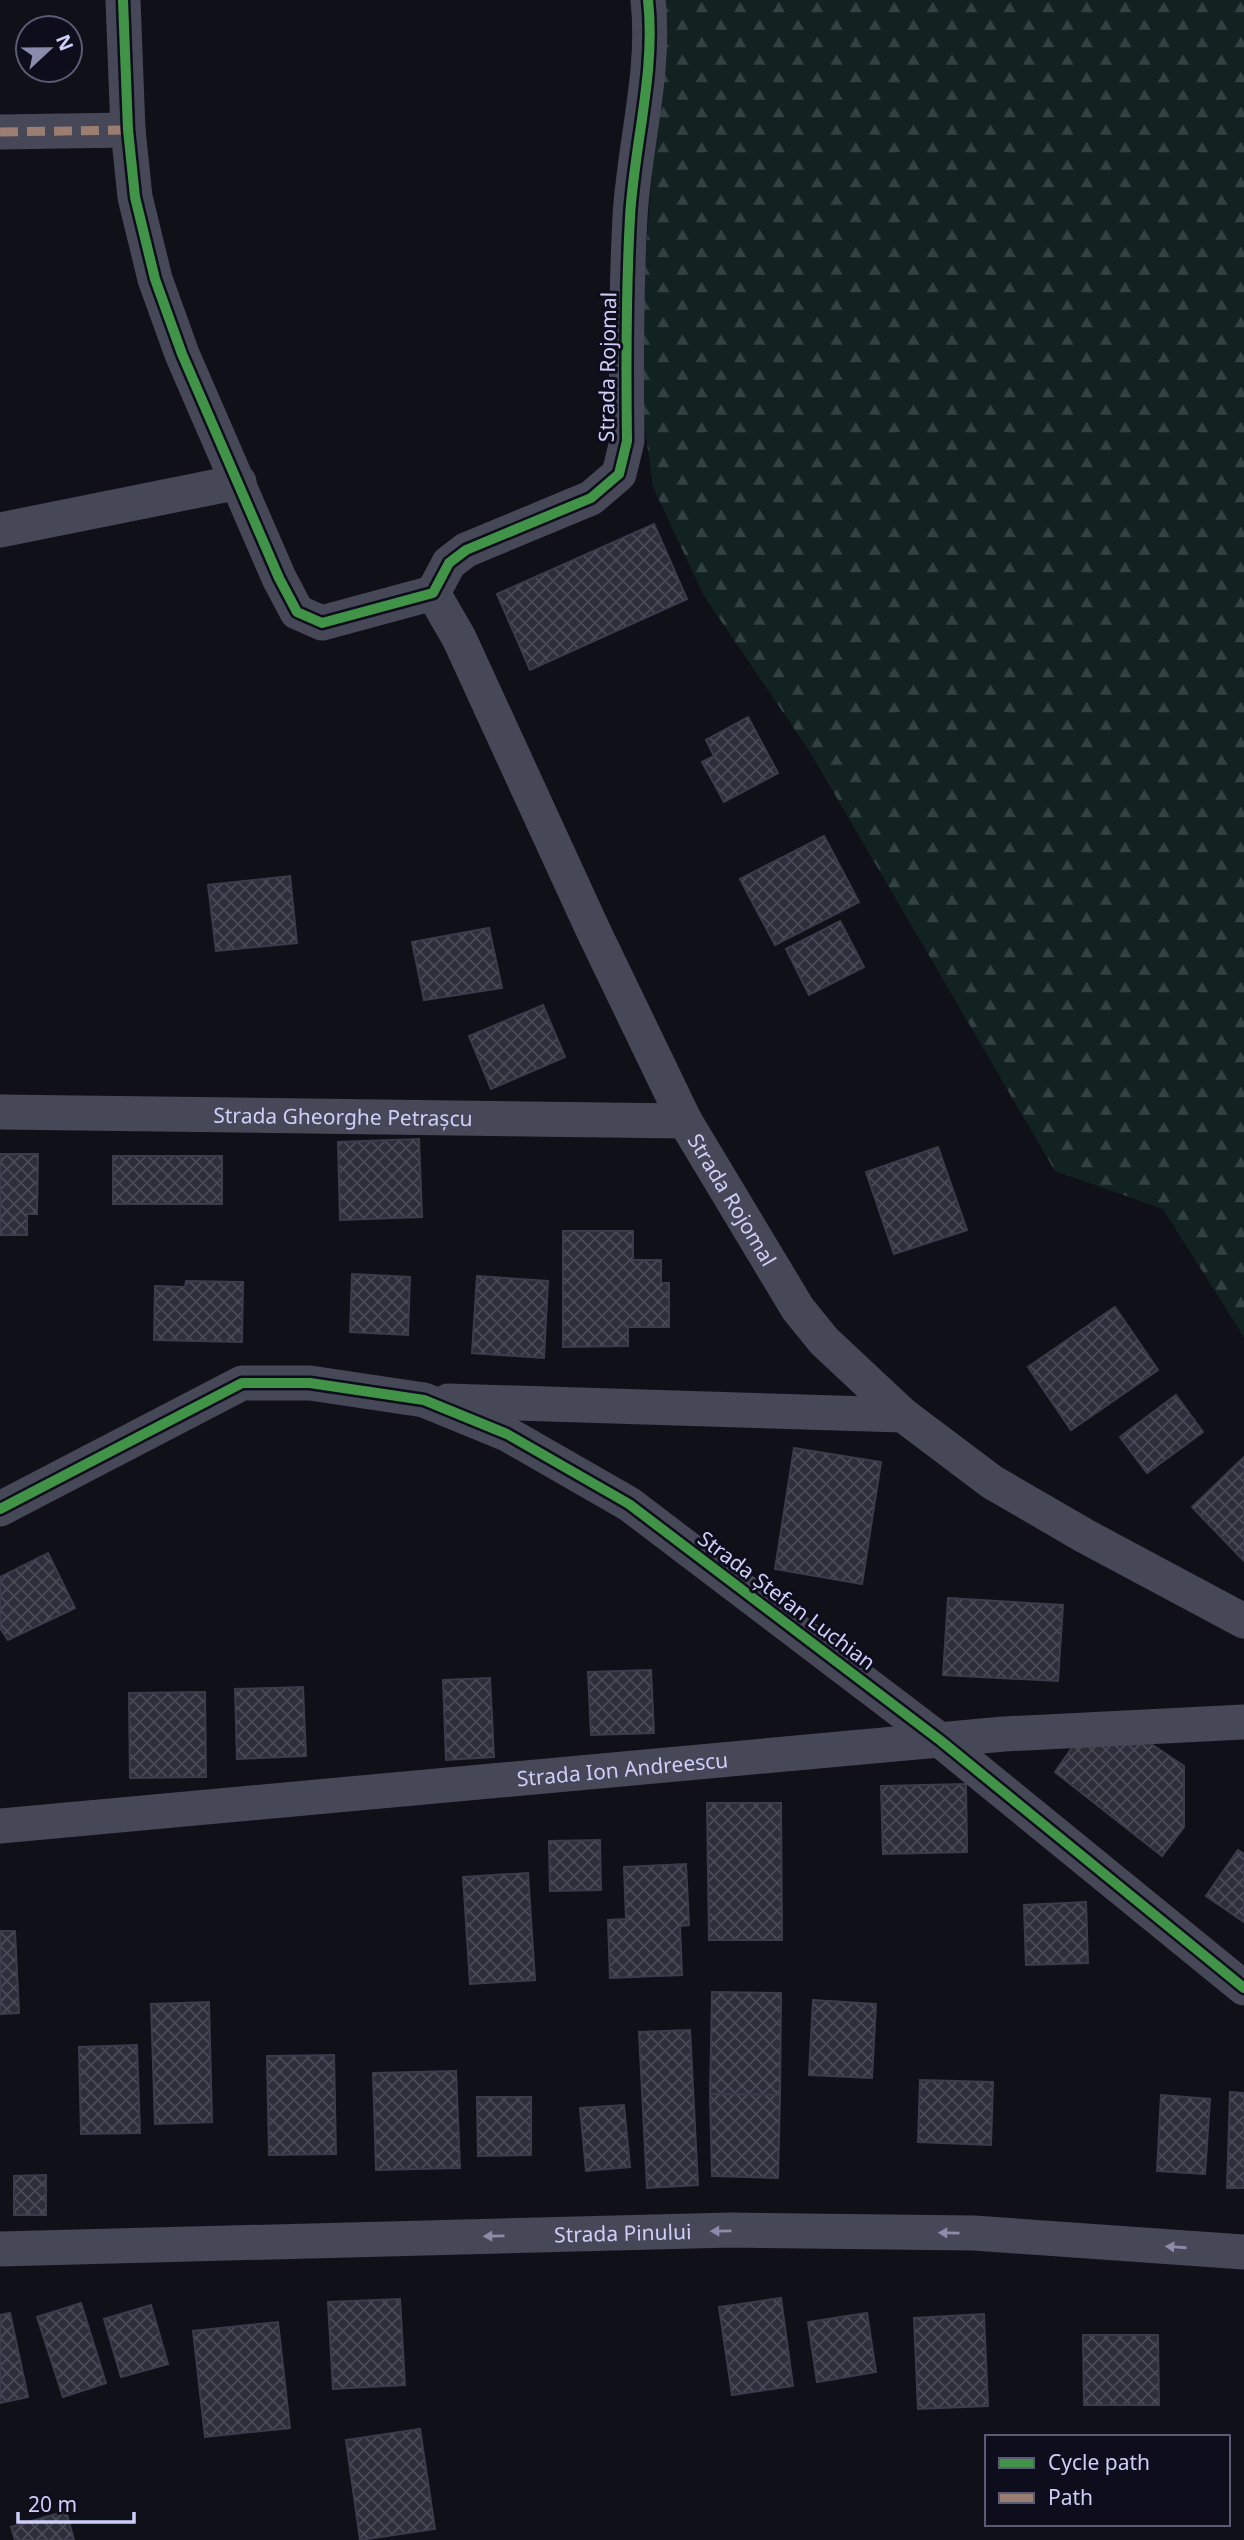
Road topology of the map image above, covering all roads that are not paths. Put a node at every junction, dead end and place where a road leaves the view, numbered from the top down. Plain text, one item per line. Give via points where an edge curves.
1 (122, 0) edge
2 (648, 0) edge
3 (128, 130) junction
4 (0, 132) edge
5 (239, 482) junction
6 (0, 530) edge
7 (433, 593) junction
8 (0, 1112) edge
9 (685, 1121) junction
10 (424, 1400) junction
11 (903, 1415) junction
12 (0, 1509) edge
13 (1244, 1621) edge
14 (1244, 1722) edge
15 (941, 1741) junction
16 (0, 1826) edge
17 (1244, 1988) edge
18 (0, 2249) edge
19 (1244, 2252) edge

1 - 3 street
2 - 7 street, Strada Rojomal via 649,55 630,216 627,441 620,474 591,499 466,550 449,563
3 - 4 street
3 - 5 street via 135,197 155,279 182,354
5 - 6 street
5 - 7 street via 297,611 322,623
7 - 9 street, Strada Rojomal via 459,638
8 - 9 street, Strada Gheorghe Petrașcu
9 - 11 street, Strada Rojomal via 798,1309 824,1342
10 - 11 street
10 - 12 street, Strada Ștefan Luchian via 310,1383 242,1383
10 - 15 street, Strada Ștefan Luchian via 507,1434 629,1504
11 - 13 street, Strada Rojomal via 992,1482
14 - 15 street, Strada Ion Andreescu
15 - 16 street, Strada Ion Andreescu
15 - 17 street, Strada Ștefan Luchian
19 -> 18 street, Strada Pinului via 974,2233 846,2230

